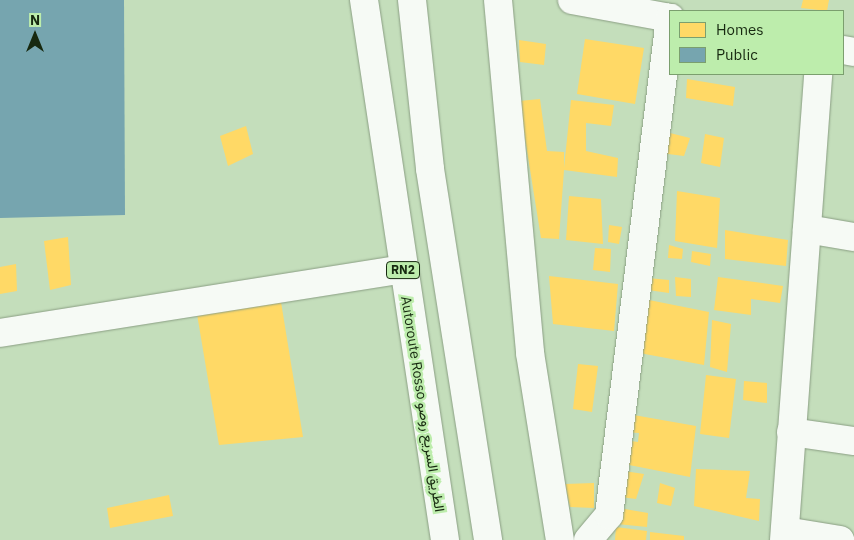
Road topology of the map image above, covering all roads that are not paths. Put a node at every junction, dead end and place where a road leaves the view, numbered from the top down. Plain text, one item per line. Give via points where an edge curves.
1 (364, 0) edge
2 (412, 0) edge
3 (498, 0) edge
4 (572, 0) edge
5 (669, 18) edge
6 (669, 26) edge
7 (818, 75) edge
8 (807, 229) junction
9 (854, 236) edge
10 (402, 269) junction
11 (0, 333) edge
12 (791, 432) junction
13 (854, 441) edge
14 (784, 536) edge
15 (445, 540) edge
16 (488, 540) edge
17 (560, 540) edge
18 (588, 540) edge
19 (840, 540) edge

1 - 10 main road, Autoroute Rosso الطريق السريع روصو / RN2
2 - 16 main road via 430,169
3 - 17 main road via 530,353
4 - 5 main road
6 - 18 main road via 609,515
7 - 8 main road
8 - 9 main road
8 - 12 main road
10 - 11 main road
10 - 15 main road, Autoroute Rosso الطريق السريع روصو / RN2
12 - 13 main road
12 - 14 main road
14 - 19 main road

